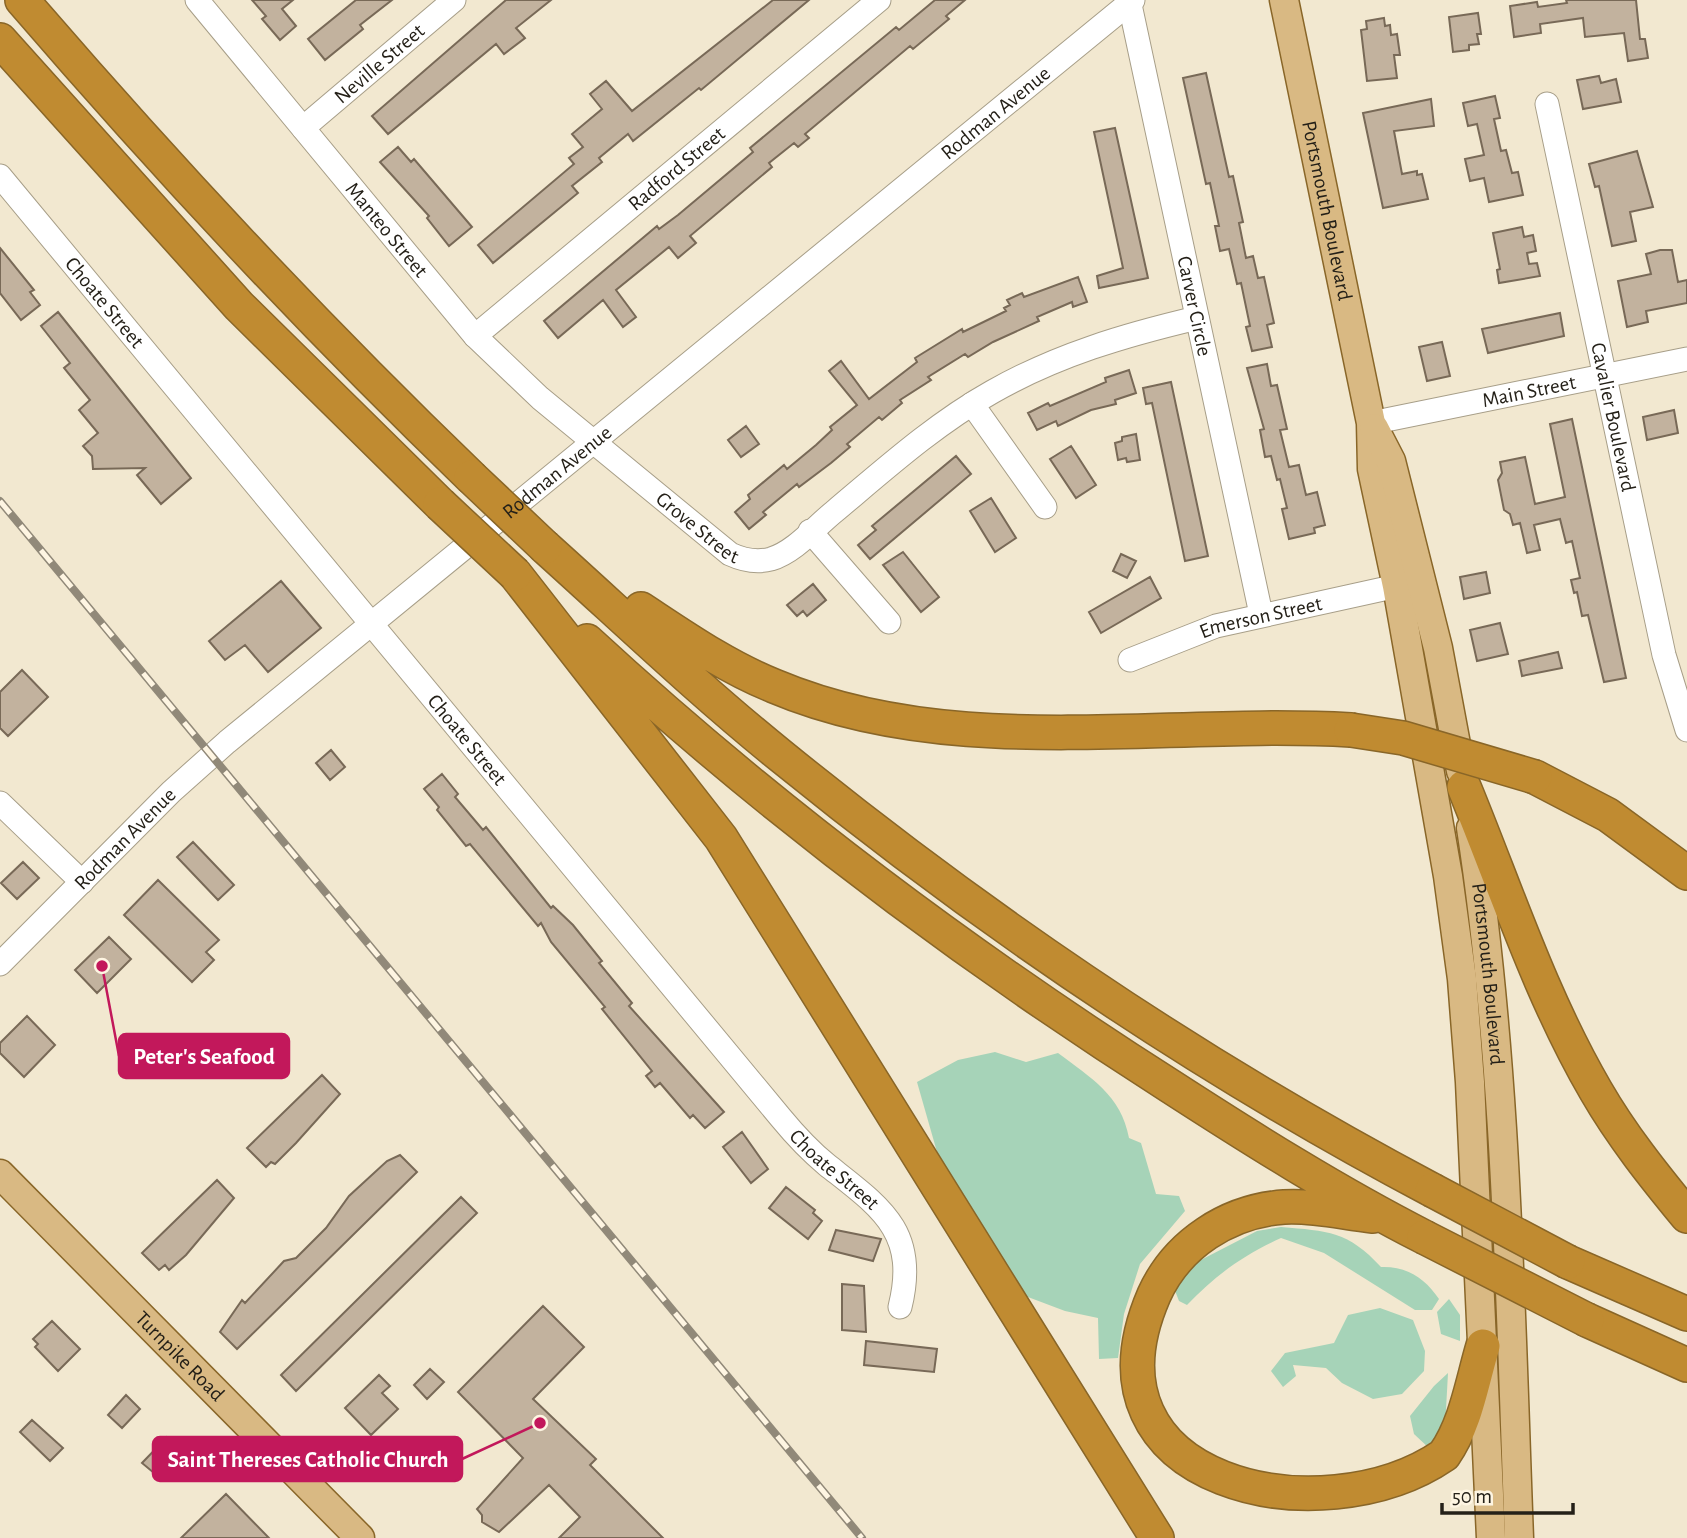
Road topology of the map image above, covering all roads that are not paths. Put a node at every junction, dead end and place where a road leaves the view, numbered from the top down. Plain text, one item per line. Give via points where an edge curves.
1 (22, 0) edge
2 (197, 0) edge
3 (454, 0) edge
4 (879, 0) edge
5 (1284, 0) edge
6 (1130, 1) edge
7 (0, 40) edge
8 (1547, 104) dead end
9 (303, 128) junction
10 (0, 176) edge
11 (1198, 318) junction
12 (475, 336) junction
13 (1687, 359) edge
14 (1603, 377) junction
15 (972, 404) junction
16 (1371, 423) junction
17 (593, 442) junction
18 (1045, 507) dead end
19 (810, 531) junction
20 (545, 547) junction
21 (515, 574) junction
22 (1397, 586) junction
23 (1261, 614) junction
24 (889, 622) dead end
25 (372, 624) junction
26 (1130, 660) dead end
27 (1687, 730) edge
28 (1464, 787) junction
29 (0, 803) edge
30 (1687, 873) edge
31 (82, 881) junction
32 (0, 964) edge
33 (0, 1174) edge
34 (1687, 1216) edge
35 (1385, 1217) junction
36 (900, 1307) dead end
37 (1687, 1314) edge
38 (1483, 1346) junction
39 (1687, 1365) edge
40 (1217, 1510) dead end
41 (1383, 1513) dead end
42 (360, 1538) edge
43 (1157, 1538) edge
44 (1491, 1538) edge
45 (1519, 1538) edge

1 - 20 highway, bridge via 208,212 363,374
2 - 9 street, Manteo Street
3 - 9 street, Neville Street
4 - 12 street, Radford Street
5 - 16 main road, Portsmouth Boulevard
6 - 11 street, Carver Circle
6 - 17 street, Rodman Avenue
7 - 21 highway, bridge via 229,295
8 - 14 street, Cavalier Boulevard
9 - 12 street, Manteo Street
10 - 25 street, Choate Street
11 - 15 street, Grove Street via 1090,346
11 - 23 street, Carver Circle
12 - 17 street, Manteo Street
13 - 14 street, Main Street
14 - 16 street, Main Street
14 - 27 street, Cavalier Boulevard via 1664,655
15 - 18 street
15 - 19 street, Grove Street
16 - 22 main road, Portsmouth Boulevard via 1372,470
16 - 28 main road, Portsmouth Boulevard via 1391,461 1438,648
17 - 19 street, Grove Street via 730,554 772,559
17 - 25 street, Rodman Avenue
19 - 24 street
20 - 30 highway, bridge via 727,666 826,705 878,718 991,732 1351,730 1403,738 1535,777 1608,815
20 - 37 highway, bridge via 769,746 954,889 1144,1022 1310,1124 1432,1190 1568,1262
21 - 35 highway via 764,794 947,936 1115,1051
21 - 43 highway via 721,838
22 - 23 street, Emerson Street
22 - 38 main road, Portsmouth Boulevard via 1462,979
23 - 26 street, Emerson Street via 1216,626
25 - 31 street, Rodman Avenue via 227,742
25 - 36 street, Choate Street via 780,1118 885,1213 902,1250 905,1271
28 - 34 highway via 1566,1036 1616,1124
28 - 45 main road, Portsmouth Boulevard via 1494,1004
29 - 31 street
31 - 32 street, Rodman Avenue
33 - 42 main road, Turnpike Road
35 - 39 highway, bridge via 1587,1320
35 - 40 highway via 1297,1208 1264,1210 1210,1231 1181,1254 1159,1284 1138,1339 1135,1364 1142,1413 1178,1475
38 - 41 highway via 1459,1429 1445,1454 1413,1491
38 - 44 main road, Portsmouth Boulevard

